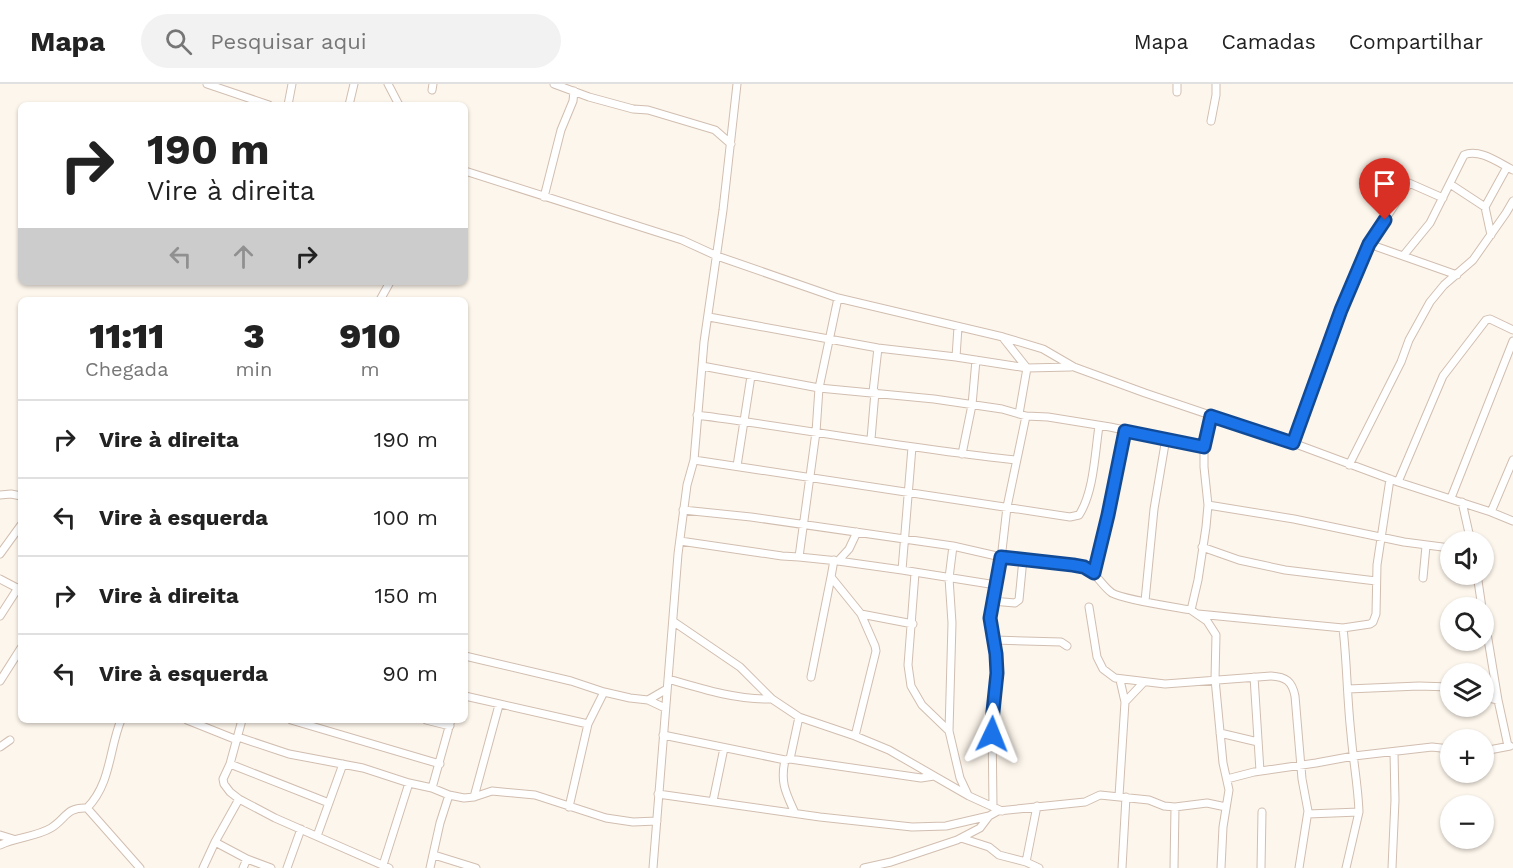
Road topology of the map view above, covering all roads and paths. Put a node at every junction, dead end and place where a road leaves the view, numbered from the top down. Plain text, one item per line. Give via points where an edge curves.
1 (207, 84) edge
2 (292, 84) edge
3 (354, 84) edge
4 (388, 84) edge
5 (554, 84) edge
6 (736, 84) edge
7 (1216, 84) edge
8 (574, 91) junction
9 (260, 102) edge
10 (289, 102) edge
11 (350, 102) edge
12 (397, 102) edge
13 (1211, 121) dead end
14 (731, 144) junction
15 (1510, 168) edge
16 (468, 172) edge
17 (1450, 184) junction
18 (544, 197) junction
19 (1443, 198) junction
20 (1513, 201) edge
21 (1485, 207) junction
22 (1491, 235) junction
23 (1369, 244) junction
24 (1403, 255) junction
25 (717, 256) junction
26 (1457, 275) junction
27 (838, 298) junction
28 (709, 316) junction
29 (958, 327) junction
30 (1513, 330) edge
31 (1003, 337) junction
32 (829, 338) junction
33 (1513, 341) edge
34 (878, 348) junction
35 (1042, 349) junction
36 (956, 357) junction
37 (975, 360) junction
38 (702, 366) junction
39 (1042, 366) junction
40 (1074, 367) junction
41 (1027, 368) junction
42 (751, 376) junction
43 (819, 388) junction
44 (874, 392) junction
45 (972, 405) junction
46 (698, 415) junction
47 (1022, 415) junction
48 (1211, 416) junction
49 (744, 421) junction
50 (1099, 426) junction
51 (1125, 431) junction
52 (816, 432) junction
53 (1166, 438) junction
54 (871, 439) junction
55 (1293, 443) junction
56 (912, 447) junction
57 (1204, 447) junction
58 (962, 454) junction
59 (694, 460) junction
60 (1016, 460) junction
61 (1513, 460) edge
62 (1349, 465) junction
63 (737, 466) junction
64 (810, 478) junction
65 (1390, 479) junction
66 (1398, 482) junction
67 (910, 492) junction
68 (0, 495) edge
69 (18, 496) edge
70 (1451, 498) junction
71 (1462, 502) junction
72 (1208, 505) junction
73 (1007, 507) junction
74 (683, 510) junction
75 (1491, 512) junction
76 (1513, 521) edge
77 (804, 525) junction
78 (18, 529) edge
79 (1469, 531) edge
80 (857, 532) junction
81 (1381, 538) junction
82 (905, 539) junction
83 (680, 541) junction
84 (953, 546) junction
85 (1426, 546) junction
86 (1202, 547) junction
87 (1440, 547) edge
88 (0, 554) edge
89 (799, 557) junction
90 (1001, 557) junction
91 (1023, 559) junction
92 (836, 560) junction
93 (902, 570) junction
94 (915, 573) junction
95 (1094, 573) junction
96 (831, 577) junction
97 (949, 578) junction
98 (1423, 578) dead end
99 (0, 579) edge
100 (1376, 581) junction
101 (996, 585) junction
102 (18, 588) edge
103 (18, 592) edge
104 (992, 601) junction
105 (1145, 601) junction
106 (1089, 607) dead end
107 (1195, 612) junction
108 (861, 614) junction
109 (0, 616) edge
110 (674, 622) junction
111 (913, 624) junction
112 (1343, 628) junction
113 (994, 640) junction
114 (1067, 646) dead end
115 (1490, 651) edge
116 (18, 653) edge
117 (468, 657) edge
118 (811, 676) dead end
119 (1254, 677) junction
120 (668, 679) junction
121 (1215, 679) junction
122 (1120, 680) junction
123 (0, 681) edge
124 (1143, 682) junction
125 (1440, 687) edge
126 (667, 689) junction
127 (1348, 689) junction
128 (604, 692) junction
129 (468, 697) edge
130 (772, 699) junction
131 (1494, 699) edge
132 (648, 700) junction
133 (1498, 700) junction
134 (1125, 702) junction
135 (499, 705) junction
136 (665, 708) junction
137 (800, 717) junction
138 (120, 723) edge
139 (195, 723) edge
140 (241, 723) edge
141 (301, 723) edge
142 (451, 723) edge
143 (588, 724) junction
144 (950, 731) junction
145 (1220, 733) junction
146 (663, 735) junction
147 (855, 736) junction
148 (237, 739) junction
149 (10, 740) dead end
150 (1258, 742) junction
151 (1511, 746) edge
152 (0, 747) edge
153 (724, 748) junction
154 (1440, 748) edge
155 (1494, 749) edge
156 (1394, 752) junction
157 (1354, 756) junction
158 (787, 760) junction
159 (230, 764) junction
160 (343, 764) junction
161 (440, 764) junction
162 (1301, 765) junction
163 (1260, 771) junction
164 (934, 776) junction
165 (1227, 779) junction
166 (409, 783) junction
167 (432, 788) junction
168 (658, 794) junction
169 (449, 795) junction
170 (969, 796) junction
171 (1123, 796) junction
172 (474, 797) junction
173 (238, 799) junction
174 (713, 801) junction
175 (329, 803) junction
176 (1037, 806) junction
177 (569, 807) junction
178 (993, 807) junction
179 (1175, 807) junction
180 (1226, 807) junction
181 (87, 808) junction
182 (1002, 811) junction
183 (1262, 812) dead end
184 (1359, 812) junction
185 (795, 813) junction
186 (1308, 814) junction
187 (989, 816) junction
188 (657, 821) junction
189 (301, 829) junction
190 (0, 836) edge
191 (317, 836) junction
192 (961, 838) junction
193 (13, 839) junction
194 (215, 842) junction
195 (0, 844) edge
196 (434, 855) junction
197 (247, 859) junction
198 (1026, 862) junction
199 (386, 867) edge
200 (1036, 867) edge
201 (140, 868) edge
202 (203, 868) edge
203 (243, 868) edge
204 (271, 868) edge
205 (286, 868) edge
206 (430, 868) edge
207 (476, 868) edge
208 (653, 868) edge
209 (864, 868) edge
210 (1122, 868) edge
211 (1174, 868) edge
212 (1221, 868) edge
213 (1261, 868) edge
214 (1299, 868) edge
215 (1346, 868) edge
216 (1392, 868) edge

1 - 9 street
2 - 10 street
3 - 11 street
4 - 12 street
5 - 8 street
6 - 14 street
7 - 13 street
8 - 14 street via 715,130
8 - 18 street
14 - 25 street
15 - 17 street via 1470,152 1464,155
15 - 21 street
16 - 18 street
17 - 19 street
17 - 21 street
18 - 25 street via 682,240
19 - 23 street via 1409,183
19 - 24 street via 1424,231
20 - 22 street
21 - 22 street
22 - 26 street
23 - 24 street
23 - 55 street
24 - 26 street
25 - 27 street
25 - 28 street
26 - 62 street via 1444,285 1419,321
27 - 29 street
27 - 32 street
28 - 32 street
28 - 38 street
29 - 31 street
29 - 36 street
30 - 66 street via 1486,320 1447,370
31 - 35 street
31 - 41 street
32 - 34 street
32 - 43 street
33 - 70 street
34 - 36 street
34 - 44 street
35 - 39 street
35 - 40 street
36 - 37 street
37 - 41 street
37 - 45 street
38 - 42 street
38 - 46 street
39 - 40 street
39 - 41 street
40 - 48 street
41 - 47 street
42 - 43 street
42 - 49 street
43 - 44 street
43 - 52 street
44 - 45 street
44 - 54 street
45 - 47 street
45 - 58 street
46 - 49 street
46 - 59 street
47 - 50 street
47 - 60 street
48 - 55 street
48 - 57 street
49 - 52 street
49 - 63 street
50 - 51 street
50 - 73 street via 1093,473 1079,515
51 - 53 street
51 - 95 street
52 - 54 street
52 - 64 street
53 - 57 street
53 - 105 street
54 - 56 street
55 - 62 street
56 - 58 street
56 - 67 street
57 - 72 street
58 - 60 street
59 - 63 street
59 - 74 street
60 - 73 street
61 - 75 street
62 - 65 street
63 - 64 street
64 - 67 street
64 - 77 street
65 - 66 street
65 - 81 street
66 - 70 street
67 - 73 street
67 - 82 street
68 - 69 street
70 - 71 street
71 - 75 street
71 - 79 street
72 - 81 street
72 - 86 street
73 - 90 street
74 - 77 street
74 - 83 street
75 - 76 street
77 - 80 street
77 - 89 street
78 - 88 street
80 - 82 street
80 - 92 street via 849,549
81 - 85 street
81 - 100 street
82 - 84 street
82 - 93 street
83 - 89 street
83 - 110 street
84 - 90 street
84 - 97 street
85 - 87 street
85 - 98 street
86 - 100 street via 1277,569
86 - 107 street
89 - 92 street
90 - 91 street
90 - 101 street
91 - 95 street via 1084,567
91 - 104 street via 1019,600
92 - 93 street
92 - 96 street
93 - 94 street
94 - 97 street
94 - 111 street
95 - 105 street via 1116,595
96 - 108 street
96 - 118 street
97 - 101 street
97 - 144 street
99 - 102 street
100 - 112 street via 1373,622
101 - 104 street
103 - 109 street
104 - 113 street
105 - 107 street
106 - 122 street via 1099,662 1108,674
107 - 112 street
107 - 121 street via 1216,635
108 - 111 street
108 - 147 street via 876,651
110 - 120 street
110 - 130 street via 749,674
111 - 144 street via 908,665 911,686 922,705
112 - 127 street
113 - 114 street via 1061,642
113 - 178 street via 997,673 992,721
115 - 133 street
116 - 123 street
117 - 128 street
119 - 121 street
119 - 150 street
119 - 162 street via 1282,677 1293,685
120 - 126 street
120 - 130 street via 727,694
121 - 124 street via 1176,684
121 - 145 street
122 - 124 street
122 - 134 street
124 - 134 street
125 - 127 street
126 - 132 street
126 - 136 street
127 - 157 street
128 - 132 street
128 - 143 street
129 - 135 street
130 - 137 street
131 - 133 street
132 - 136 street
133 - 151 street
134 - 171 street
135 - 143 street
135 - 172 street
136 - 146 street
137 - 147 street
137 - 158 street
138 - 181 street via 108,771
139 - 148 street
140 - 148 street
141 - 161 street
142 - 161 street
143 - 177 street
144 - 170 street via 960,778
145 - 150 street
145 - 165 street
146 - 153 street
146 - 168 street
147 - 164 street
148 - 159 street
148 - 160 street
149 - 152 street
150 - 163 street
151 - 155 street
153 - 158 street
153 - 174 street
154 - 156 street
156 - 157 street
156 - 216 street
157 - 162 street
157 - 184 street
158 - 164 street via 921,778
158 - 185 street via 782,772 783,786
159 - 173 street via 224,784
159 - 175 street
160 - 166 street
160 - 175 street
161 - 167 street
162 - 163 street
162 - 186 street
163 - 165 street
164 - 170 street
165 - 180 street
166 - 167 street
166 - 199 street
167 - 169 street
168 - 174 street
168 - 188 street
169 - 172 street
169 - 196 street
170 - 178 street
171 - 176 street via 1100,795 1084,802
171 - 179 street
171 - 210 street
172 - 177 street via 492,790 524,793
173 - 189 street
173 - 194 street
174 - 185 street
175 - 191 street
176 - 182 street
176 - 198 street
177 - 188 street via 613,820
178 - 182 street
179 - 180 street via 1207,802
179 - 211 street
180 - 212 street
181 - 193 street via 71,810 49,830
181 - 201 street
182 - 187 street
183 - 213 street
184 - 186 street
184 - 215 street
185 - 187 street via 925,828
186 - 214 street
187 - 192 street via 980,828
188 - 208 street
189 - 191 street
189 - 205 street
190 - 193 street
191 - 199 street
192 - 198 street
192 - 209 street
193 - 195 street
194 - 197 street
194 - 202 street
196 - 206 street
196 - 207 street
197 - 203 street
197 - 204 street
198 - 200 street

